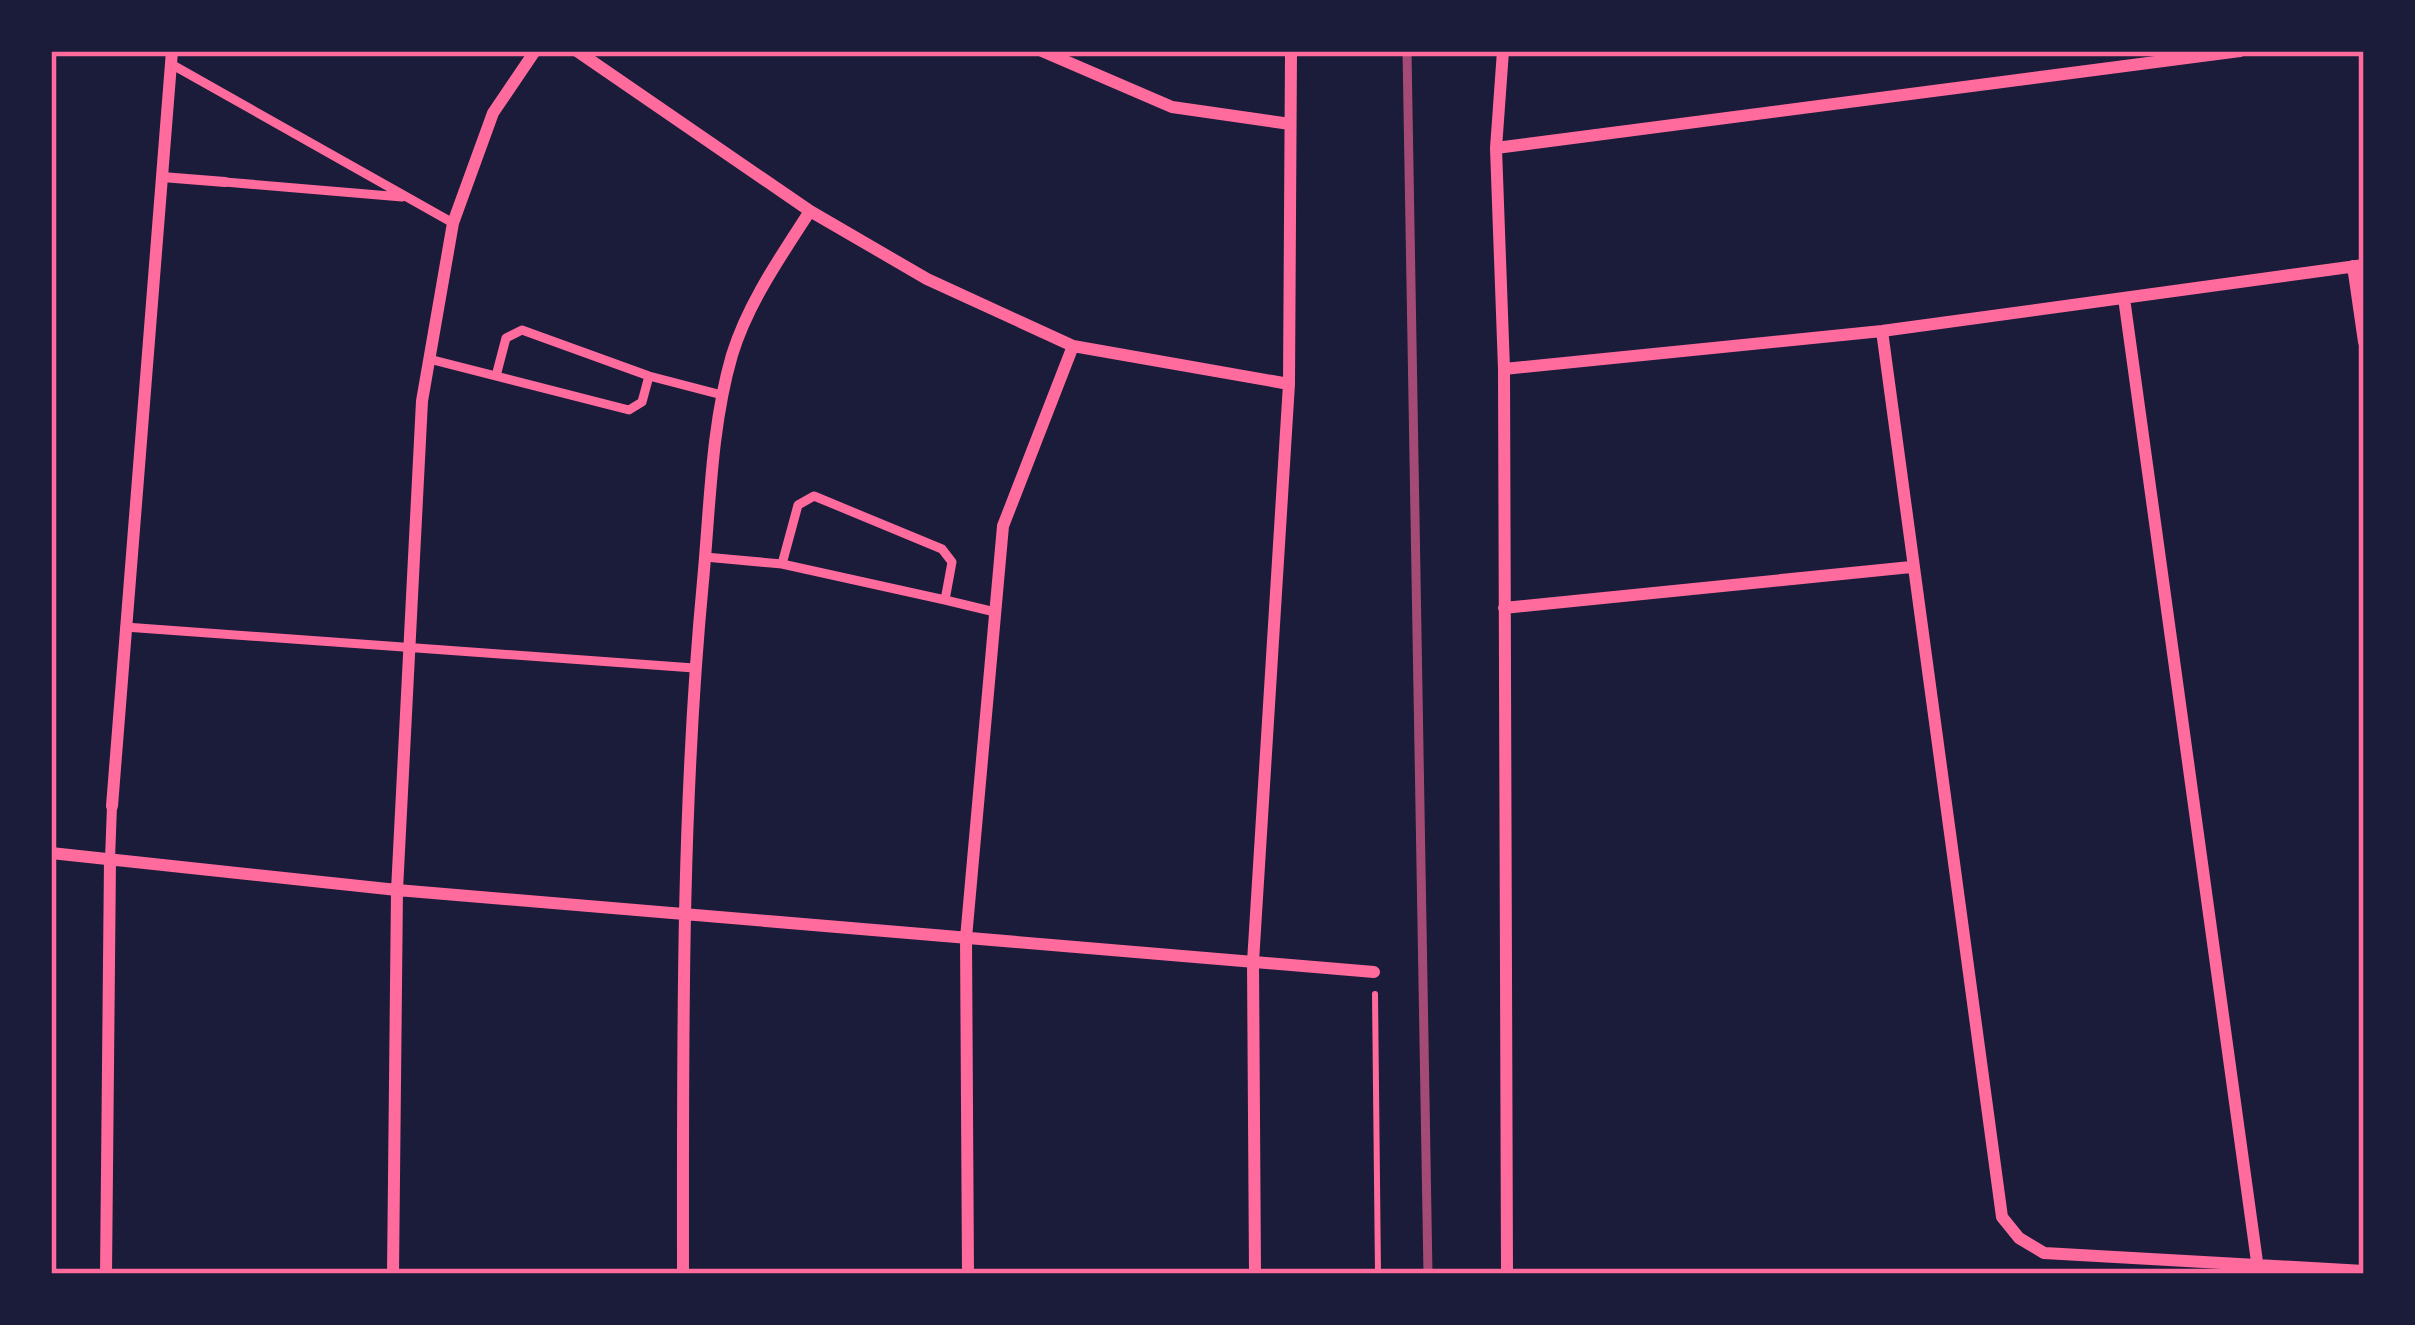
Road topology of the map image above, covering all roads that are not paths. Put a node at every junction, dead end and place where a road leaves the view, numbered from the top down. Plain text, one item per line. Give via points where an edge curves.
1 (535, 51) edge
2 (578, 51) edge
3 (1042, 51) edge
4 (1291, 51) edge
5 (1503, 51) edge
6 (2240, 51) edge
7 (172, 57) edge
8 (1290, 124) junction
9 (1496, 148) junction
10 (162, 177) junction
11 (225, 182) joint
12 (407, 198) junction
13 (809, 211) junction
14 (453, 223) junction
15 (2359, 265) edge
16 (2125, 298) junction
17 (1882, 332) junction
18 (2364, 341) edge
19 (1073, 346) junction
20 (429, 359) junction
21 (1504, 369) junction
22 (496, 376) junction
23 (649, 376) junction
24 (1289, 384) junction
25 (722, 395) junction
26 (705, 557) junction
27 (782, 564) junction
28 (1911, 567) junction
29 (945, 600) junction
30 (1504, 608) junction
31 (995, 612) junction
32 (125, 626) junction
33 (411, 647) junction
34 (694, 668) junction
35 (112, 806) joint
36 (51, 853) edge
37 (110, 859) junction
38 (397, 890) junction
39 (683, 915) junction
40 (966, 938) junction
41 (1253, 962) junction
42 (1374, 972) road end
43 (2258, 1269) junction
44 (2364, 1271) edge
45 (2346, 1272) edge
46 (106, 1274) edge
47 (393, 1274) edge
48 (683, 1274) edge
49 (968, 1274) edge
50 (1255, 1274) edge
51 (1507, 1274) edge

1 - 14 street via 493,113
2 - 13 street
3 - 8 street via 1172,107
4 - 8 street
5 - 9 street
6 - 9 street
7 - 10 street
7 - 12 lane
8 - 24 street
9 - 21 street
10 - 11 street
10 - 32 street
11 - 12 lane
12 - 14 lane
13 - 19 street via 927,279
13 - 25 street via 768,277
14 - 20 street
15 - 16 street
15 - 18 street
16 - 17 street
16 - 43 street
17 - 21 street
17 - 28 street
19 - 24 street
19 - 31 street via 1003,526
20 - 22 lane
20 - 33 street
21 - 30 street
22 - 23 lane via 629,410 642,402
22 - 23 lane via 506,338 522,330
23 - 25 lane
24 - 41 street
25 - 26 street
26 - 27 lane
26 - 34 street
27 - 29 lane
27 - 29 lane via 798,505 814,496 949,554
28 - 30 street
28 - 43 street via 2002,1216 2044,1253
29 - 31 lane
30 - 51 street
31 - 40 street
32 - 33 lane
32 - 35 street
33 - 34 lane
33 - 38 street
34 - 39 street
35 - 37 street
36 - 37 street
37 - 38 street
37 - 46 street
38 - 39 street
38 - 47 street
39 - 40 street
39 - 48 street
40 - 41 street
40 - 49 street
41 - 42 street
41 - 50 street
43 - 45 street
44 - 45 street

